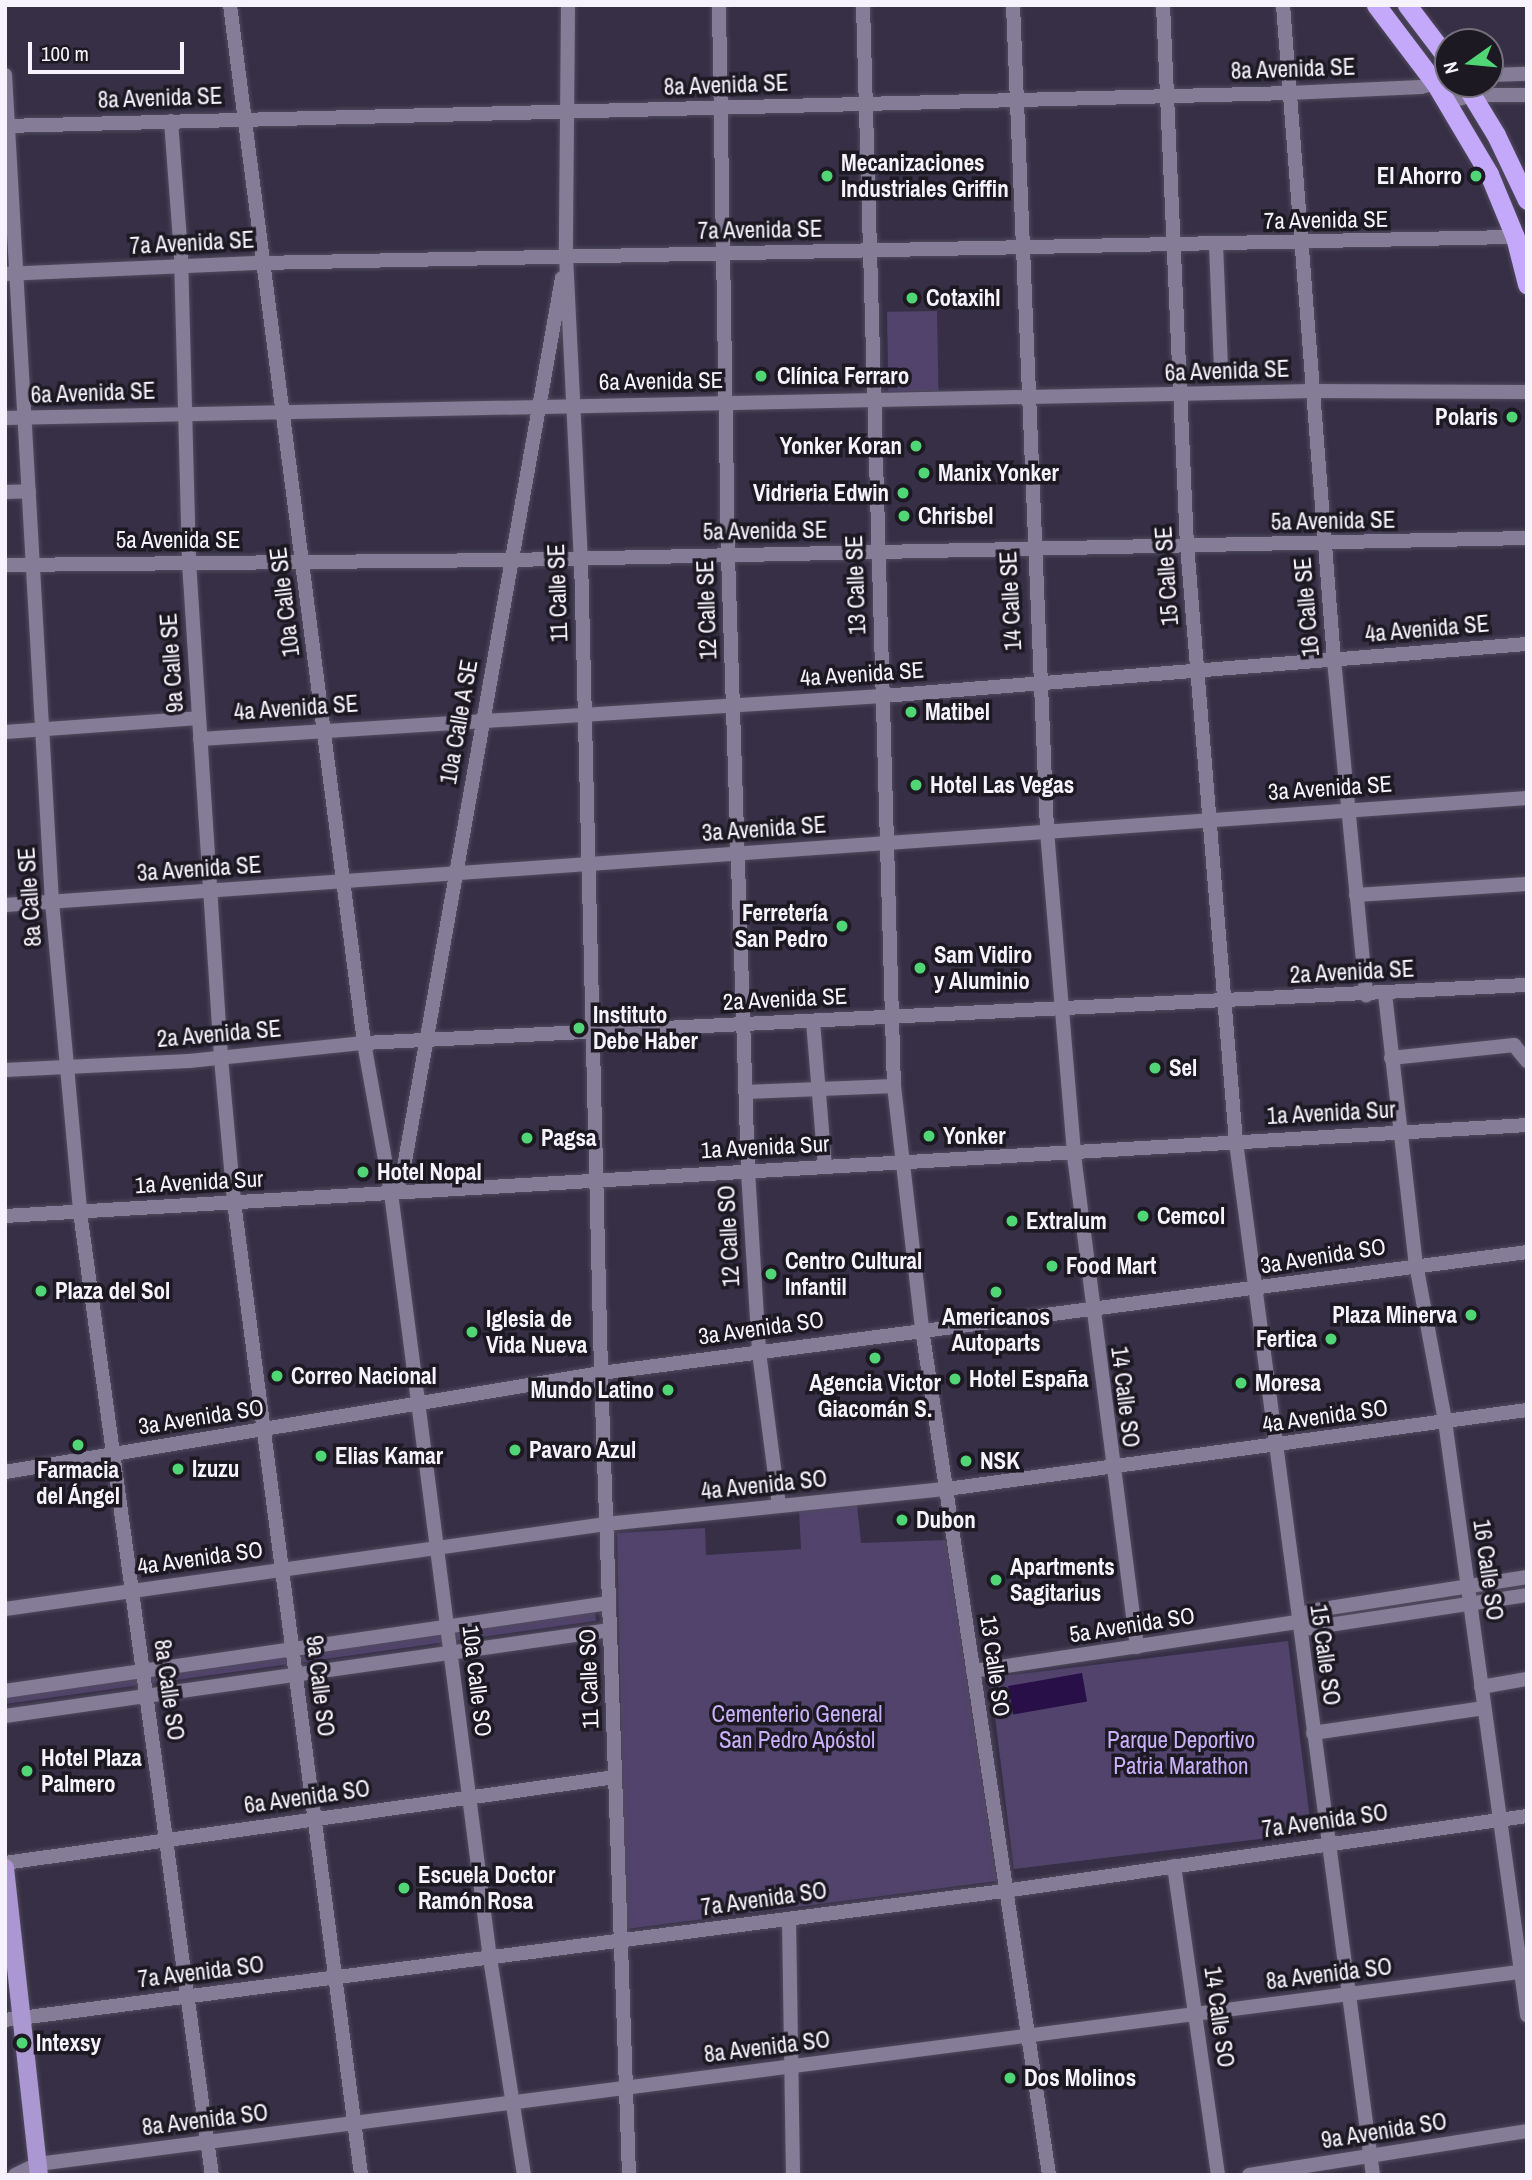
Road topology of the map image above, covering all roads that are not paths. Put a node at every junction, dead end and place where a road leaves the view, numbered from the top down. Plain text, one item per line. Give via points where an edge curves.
1 (230, 5) edge
2 (568, 5) edge
3 (719, 5) edge
4 (863, 5) edge
5 (1013, 5) edge
6 (1163, 5) edge
7 (1283, 5) edge
8 (1377, 5) edge
9 (1407, 5) edge
10 (1434, 41) edge
11 (1434, 73) edge
12 (1527, 74) edge
13 (5, 75) edge
14 (1504, 75) edge
15 (1434, 82) edge
16 (1289, 93) junction
17 (1504, 93) edge
18 (1167, 94) junction
19 (1527, 95) edge
20 (1446, 98) edge
21 (1454, 98) edge
22 (1473, 98) edge
23 (1015, 99) junction
24 (1447, 102) junction
25 (865, 104) junction
26 (722, 108) junction
27 (570, 114) junction
28 (243, 119) junction
29 (171, 121) junction
30 (7, 126) edge
31 (9, 196) edge
32 (1527, 200) edge
33 (1515, 237) junction
34 (1216, 244) junction
35 (1304, 244) junction
36 (1172, 245) junction
37 (1022, 249) junction
38 (870, 252) junction
39 (725, 253) junction
40 (566, 256) junction
41 (260, 262) junction
42 (178, 267) junction
43 (11, 274) edge
44 (1527, 284) edge
45 (5, 340) edge
46 (21, 340) junction
47 (1221, 369) dead end
48 (1314, 391) junction
49 (1527, 392) edge
50 (1178, 395) junction
51 (1028, 397) junction
52 (725, 402) junction
53 (875, 403) junction
54 (573, 406) junction
55 (536, 407) junction
56 (183, 412) junction
57 (282, 412) junction
58 (5, 418) edge
59 (25, 418) junction
60 (29, 491) junction
61 (5, 492) edge
62 (1527, 538) edge
63 (1187, 545) junction
64 (1325, 545) junction
65 (1032, 548) junction
66 (877, 551) junction
67 (728, 555) junction
68 (581, 558) junction
69 (510, 560) junction
70 (189, 562) junction
71 (304, 563) junction
72 (33, 564) junction
73 (5, 565) edge
74 (1527, 644) edge
75 (1334, 660) junction
76 (1197, 669) junction
77 (1038, 682) junction
78 (883, 696) junction
79 (733, 706) junction
80 (584, 713) junction
81 (198, 718) junction
82 (482, 718) junction
83 (323, 728) junction
84 (42, 729) junction
85 (5, 732) edge
86 (200, 739) junction
87 (1527, 798) edge
88 (1349, 809) junction
89 (1208, 820) junction
90 (1047, 831) junction
91 (886, 843) junction
92 (741, 854) junction
93 (589, 865) junction
94 (456, 874) junction
95 (343, 882) junction
96 (1527, 884) edge
97 (211, 891) junction
98 (1356, 895) junction
99 (52, 902) junction
100 (5, 905) edge
101 (1527, 985) edge
102 (1385, 994) junction
103 (1366, 995) junction
104 (1223, 1002) junction
105 (1060, 1011) junction
106 (888, 1016) junction
107 (813, 1021) junction
108 (745, 1025) junction
109 (594, 1034) junction
110 (424, 1040) junction
111 (364, 1043) junction
112 (221, 1058) junction
113 (1391, 1058) junction
114 (1527, 1061) edge
115 (66, 1066) junction
116 (5, 1070) edge
117 (894, 1086) junction
118 (815, 1091) junction
119 (747, 1092) junction
120 (1527, 1125) edge
121 (1398, 1132) junction
122 (1236, 1142) junction
123 (1075, 1151) junction
124 (904, 1162) junction
125 (825, 1167) junction
126 (748, 1171) junction
127 (597, 1180) junction
128 (391, 1193) junction
129 (234, 1202) junction
130 (80, 1212) junction
131 (5, 1216) edge
132 (1527, 1252) edge
133 (1416, 1264) junction
134 (1253, 1290) junction
135 (1092, 1310) junction
136 (922, 1329) junction
137 (759, 1352) junction
138 (601, 1373) junction
139 (418, 1402) junction
140 (1527, 1410) edge
141 (1445, 1421) junction
142 (264, 1429) junction
143 (1276, 1447) junction
144 (113, 1454) junction
145 (1111, 1468) junction
146 (5, 1472) edge
147 (947, 1489) junction
148 (779, 1506) junction
149 (606, 1524) junction
150 (437, 1548) junction
151 (282, 1569) junction
152 (1527, 1577) edge
153 (1467, 1586) junction
154 (132, 1591) junction
155 (1527, 1595) edge
156 (609, 1603) junction
157 (1469, 1604) junction
158 (5, 1609) edge
159 (1298, 1622) junction
160 (447, 1626) junction
161 (610, 1630) junction
162 (1137, 1647) junction
163 (293, 1649) junction
164 (450, 1653) junction
165 (143, 1670) junction
166 (973, 1671) junction
167 (296, 1675) junction
168 (1527, 1679) edge
169 (1481, 1687) junction
170 (5, 1691) edge
171 (146, 1696) junction
172 (1484, 1708) junction
173 (5, 1716) edge
174 (1313, 1733) junction
175 (615, 1777) junction
176 (469, 1797) junction
177 (1527, 1816) edge
178 (315, 1819) junction
179 (1500, 1819) junction
180 (166, 1840) junction
181 (1328, 1843) junction
182 (5, 1865) edge
183 (1174, 1866) junction
184 (1004, 1891) junction
185 (789, 1919) junction
186 (621, 1941) junction
187 (490, 1958) junction
188 (1524, 1971) edge
189 (336, 1978) junction
190 (1348, 1994) junction
191 (188, 1996) junction
192 (1196, 2014) junction
193 (1527, 2015) edge
194 (14, 2018) edge
195 (1029, 2036) junction
196 (791, 2067) junction
197 (625, 2088) junction
198 (514, 2103) junction
199 (354, 2123) junction
200 (1527, 2131) edge
201 (207, 2142) junction
202 (1370, 2157) junction
203 (39, 2170) edge
204 (15, 2175) edge
205 (212, 2175) edge
206 (361, 2175) edge
207 (524, 2175) edge
208 (629, 2175) edge
209 (793, 2175) edge
210 (1049, 2175) edge
211 (1219, 2175) edge
212 (1249, 2175) edge
213 (1373, 2175) edge

1 - 28 street, 10a Calle SE
2 - 27 street, 11 Calle SE
3 - 26 street, 12 Calle SE
4 - 25 street, 13 Calle SE
5 - 23 street, 14 Calle SE
6 - 18 street, 15 Calle SE
7 - 16 street, 16 Calle SE
8 - 11 highway
9 - 10 highway
12 - 14 street
13 - 30 street, 8a Calle SE
15 - 16 street, 8a Avenida SE
16 - 18 street, 8a Avenida SE
16 - 35 street, 16 Calle SE
17 - 19 street
18 - 23 street, 8a Avenida SE
18 - 36 street, 15 Calle SE
20 - 24 highway
21 - 24 street
22 - 32 highway
23 - 25 street, 8a Avenida SE
23 - 37 street, 14 Calle SE
24 - 33 highway via 1489,174
25 - 26 street, 8a Avenida SE
25 - 38 street, 13 Calle SE
26 - 27 street, 8a Avenida SE
26 - 39 street, 12 Calle SE
27 - 28 street, 8a Avenida SE
27 - 40 street, 11 Calle SE
28 - 29 street, 8a Avenida SE
28 - 41 street, 10a Calle SE
29 - 30 street, 8a Avenida SE
29 - 42 street, 9a Calle SE
30 - 31 street, 8a Calle SE
31 - 43 street, 8a Calle SE
33 - 35 street, 7a Avenida SE
33 - 44 highway
34 - 35 street, 7a Avenida SE
34 - 36 street, 7a Avenida SE
34 - 47 street
35 - 48 street, 16 Calle SE
36 - 37 street, 7a Avenida SE
36 - 50 street, 15 Calle SE
37 - 38 street, 7a Avenida SE
37 - 51 street, 14 Calle SE
38 - 39 street, 7a Avenida SE
38 - 53 street, 13 Calle SE
39 - 40 street, 7a Avenida SE
39 - 52 street, 12 Calle SE
40 - 41 street, 7a Avenida SE
40 - 54 street, 11 Calle SE
40 - 55 street, 10a Calle A SE
41 - 42 street, 7a Avenida SE
41 - 57 street, 10a Calle SE
42 - 43 street, 7a Avenida SE
42 - 56 street, 9a Calle SE
43 - 46 street, 8a Calle SE
45 - 46 street
46 - 59 street, 8a Calle SE
48 - 49 street, 6a Avenida SE
48 - 50 street, 6a Avenida SE
48 - 64 street, 16 Calle SE
50 - 51 street, 6a Avenida SE
50 - 63 street, 15 Calle SE
51 - 53 street, 6a Avenida SE
51 - 65 street, 14 Calle SE
52 - 53 street, 6a Avenida SE
52 - 54 street, 6a Avenida SE
52 - 67 street, 12 Calle SE
53 - 66 street, 13 Calle SE
54 - 55 street, 6a Avenida SE
54 - 68 street, 11 Calle SE
55 - 57 street, 6a Avenida SE
55 - 69 street, 10a Calle A SE
56 - 57 street, 6a Avenida SE
56 - 59 street, 6a Avenida SE
56 - 70 street, 9a Calle SE
57 - 71 street, 10a Calle SE
58 - 59 street, 6a Avenida SE
59 - 60 street, 8a Calle SE
60 - 61 street
60 - 72 street, 8a Calle SE
62 - 64 street, 5a Avenida SE
63 - 64 street, 5a Avenida SE
63 - 65 street, 5a Avenida SE
63 - 76 street, 15 Calle SE
64 - 75 street, 16 Calle SE
65 - 66 street, 5a Avenida SE
65 - 77 street, 14 Calle SE
66 - 67 street, 5a Avenida SE
66 - 78 street, 13 Calle SE
67 - 68 street, 5a Avenida SE
67 - 79 street, 12 Calle SE
68 - 69 street, 5a Avenida SE
68 - 80 street, 11 Calle SE
69 - 71 street, 5a Avenida SE
69 - 82 street, 10a Calle A SE
70 - 71 street, 5a Avenida SE
70 - 72 street, 5a Avenida SE
70 - 81 street, 9a Calle SE
71 - 83 street, 10a Calle SE
72 - 73 street, 5a Avenida SE
72 - 84 street, 8a Calle SE
74 - 75 street, 4a Avenida SE
75 - 76 street, 4a Avenida SE
75 - 88 street, 16 Calle SE
76 - 77 street, 4a Avenida SE
76 - 89 street, 15 Calle SE
77 - 78 street, 4a Avenida SE
77 - 90 street, 14 Calle SE
78 - 79 street, 4a Avenida SE
78 - 91 street, 13 Calle SE
79 - 80 street, 4a Avenida SE
79 - 92 street, 12 Calle SE
80 - 82 street, 4a Avenida SE
80 - 93 street, 11 Calle SE
81 - 84 street
81 - 86 street, 9a Calle SE
82 - 83 street, 4a Avenida SE
82 - 94 street, 10a Calle A SE
83 - 86 street, 4a Avenida SE
83 - 95 street, 10a Calle SE
84 - 85 street
84 - 99 street, 8a Calle SE
86 - 97 street, 9a Calle SE
87 - 88 street, 3a Avenida SE
88 - 89 street, 3a Avenida SE
88 - 98 street, 16 Calle SE
89 - 90 street, 3a Avenida SE
89 - 104 street, 15 Calle SE
90 - 91 street, 3a Avenida SE
90 - 105 street, 14 Calle SE
91 - 92 street, 3a Avenida SE
91 - 106 street, 13 Calle SE
92 - 93 street, 3a Avenida SE
92 - 108 street, 12 Calle SE
93 - 94 street, 3a Avenida SE
93 - 109 street, 11 Calle SE
94 - 95 street, 3a Avenida SE
94 - 110 street, 10a Calle A SE
95 - 97 street, 3a Avenida SE
95 - 111 street, 10a Calle SE
96 - 98 street
97 - 99 street, 3a Avenida SE
97 - 112 street, 9a Calle SE
98 - 103 street, 16 Calle SE
99 - 100 street, 3a Avenida SE
99 - 115 street, 8a Calle SE
101 - 102 street, 2a Avenida SE
102 - 103 street, 2a Avenida SE
102 - 113 street
103 - 104 street, 2a Avenida SE
104 - 105 street, 2a Avenida SE
104 - 122 street, 15 Calle SE
105 - 106 street, 2a Avenida SE
105 - 123 street, 14 Calle SE
106 - 107 street, 2a Avenida SE
106 - 117 street, 13 Calle SE
107 - 108 street, 2a Avenida SE
107 - 118 street
108 - 109 street, 2a Avenida SE
108 - 119 street, 12 Calle SE
109 - 110 street, 2a Avenida SE
109 - 127 street, 11 Calle SE
110 - 111 street, 2a Avenida SE
110 - 128 street, 10a Calle A SE via 402,1178
111 - 112 street, 2a Avenida SE
111 - 128 street, 10a Calle SE
112 - 115 street, 2a Avenida SE
112 - 129 street, 9a Calle SE
113 - 114 street via 1514,1045
113 - 121 street
115 - 116 street, 2a Avenida SE
115 - 130 street, 8a Calle SE
117 - 118 street
117 - 124 street, 13 Calle SE
118 - 119 street
118 - 125 street
119 - 126 street, 12 Calle SE
120 - 121 street, 1a Avenida Sur
121 - 122 street, 1a Avenida Sur
121 - 133 street, 16 Calle SO
122 - 123 street, 1a Avenida Sur
122 - 134 street, 15 Calle SO
123 - 124 street, 1a Avenida Sur
123 - 135 street, 14 Calle SO
124 - 125 street, 1a Avenida Sur
124 - 136 street, 13 Calle SO
125 - 126 street, 1a Avenida Sur
126 - 127 street, 1a Avenida Sur
126 - 137 street, 12 Calle SO
127 - 128 street, 1a Avenida Sur
127 - 138 street, 11 Calle SO
128 - 129 street, 1a Avenida Sur
128 - 139 street, 10a Calle SO
129 - 130 street, 1a Avenida Sur
129 - 142 street, 9a Calle SO
130 - 131 street, 1a Avenida Sur
130 - 144 street, 8a Calle SO
132 - 133 street, 3a Avenida SO
133 - 134 street, 3a Avenida SO
133 - 141 street, 16 Calle SO
134 - 135 street, 3a Avenida SO
134 - 143 street, 15 Calle SO
135 - 136 street, 3a Avenida SO
135 - 145 street, 14 Calle SO
136 - 137 street, 3a Avenida SO
136 - 147 street, 13 Calle SO
137 - 138 street, 3a Avenida SO
137 - 148 street, 12 Calle SO
138 - 139 street, 3a Avenida SO
138 - 149 street, 11 Calle SO
139 - 142 street, 3a Avenida SO
139 - 150 street, 10a Calle SO
140 - 141 street, 4a Avenida SO
141 - 143 street, 4a Avenida SO
141 - 153 street, 16 Calle SO
142 - 144 street, 3a Avenida SO
142 - 151 street, 9a Calle SO
143 - 145 street, 4a Avenida SO
143 - 159 street, 15 Calle SO
144 - 146 street, 3a Avenida SO
144 - 154 street, 8a Calle SO
145 - 147 street, 4a Avenida SO
145 - 162 street, 14 Calle SO
147 - 148 street, 4a Avenida SO
147 - 166 street, 13 Calle SO
148 - 149 street, 4a Avenida SO
149 - 150 street, 4a Avenida SO
149 - 156 street, 11 Calle SO
150 - 151 street, 4a Avenida SO
150 - 160 street, 10a Calle SO
151 - 154 street, 4a Avenida SO
151 - 163 street, 9a Calle SO
152 - 153 street
153 - 157 street, 16 Calle SO
153 - 159 street via 1310,1611
154 - 158 street, 4a Avenida SO
154 - 165 street, 8a Calle SO
155 - 157 street
156 - 160 street
156 - 161 street, 11 Calle SO
157 - 159 street via 1309,1628
157 - 169 street, 16 Calle SO
159 - 162 street, 5a Avenida SO
159 - 174 street, 15 Calle SO
160 - 163 street
160 - 164 street, 10a Calle SO
161 - 164 street
161 - 175 street, 11 Calle SO
162 - 166 street, 5a Avenida SO
163 - 165 street
163 - 167 street, 9a Calle SO
164 - 167 street
164 - 176 street, 10a Calle SO
165 - 170 street
165 - 171 street, 8a Calle SO
166 - 184 street, 13 Calle SO
167 - 171 street
167 - 178 street, 9a Calle SO
168 - 169 street
169 - 172 street, 16 Calle SO
171 - 173 street
171 - 180 street, 8a Calle SO
172 - 174 street
172 - 179 street, 16 Calle SO
174 - 181 street, 15 Calle SO
175 - 176 street, 6a Avenida SO
175 - 186 street, 11 Calle SO
176 - 178 street, 6a Avenida SO
176 - 187 street, 10a Calle SO
177 - 179 street, 7a Avenida SO
178 - 180 street, 6a Avenida SO
178 - 189 street, 9a Calle SO
179 - 181 street, 7a Avenida SO
179 - 188 street, 16 Calle SO
180 - 182 street, 6a Avenida SO
180 - 191 street, 8a Calle SO
181 - 183 street, 7a Avenida SO
181 - 190 street, 15 Calle SO
182 - 194 main road
183 - 184 street, 7a Avenida SO
183 - 192 street, 14 Calle SO
184 - 185 street, 7a Avenida SO
184 - 195 street, 13 Calle SO
185 - 186 street, 7a Avenida SO
185 - 196 street
186 - 187 street, 7a Avenida SO
186 - 197 street, 11 Calle SO
187 - 189 street, 7a Avenida SO
187 - 198 street, 10a Calle SO
188 - 190 street, 8a Avenida SO
188 - 193 street, 16 Calle SO
189 - 191 street, 7a Avenida SO
189 - 199 street, 9a Calle SO
190 - 192 street, 8a Avenida SO
190 - 202 street, 15 Calle SO
191 - 194 street, 7a Avenida SO
191 - 201 street, 8a Calle SO
192 - 195 street, 8a Avenida SO
192 - 211 street, 14 Calle SO
194 - 203 main road
195 - 196 street, 8a Avenida SO
195 - 210 street, 13 Calle SO
196 - 197 street, 8a Avenida SO
196 - 209 street
197 - 198 street, 8a Avenida SO
197 - 208 street, 11 Calle SO
198 - 199 street, 8a Avenida SO
198 - 207 street, 10a Calle SO
199 - 201 street, 8a Avenida SO
199 - 206 street, 9a Calle SO
200 - 202 street, 9a Avenida SO
201 - 203 street, 8a Avenida SO
201 - 205 street, 8a Calle SO
202 - 212 street, 9a Avenida SO
202 - 213 street, 15 Calle SO
203 - 204 street, 8a Avenida SO

